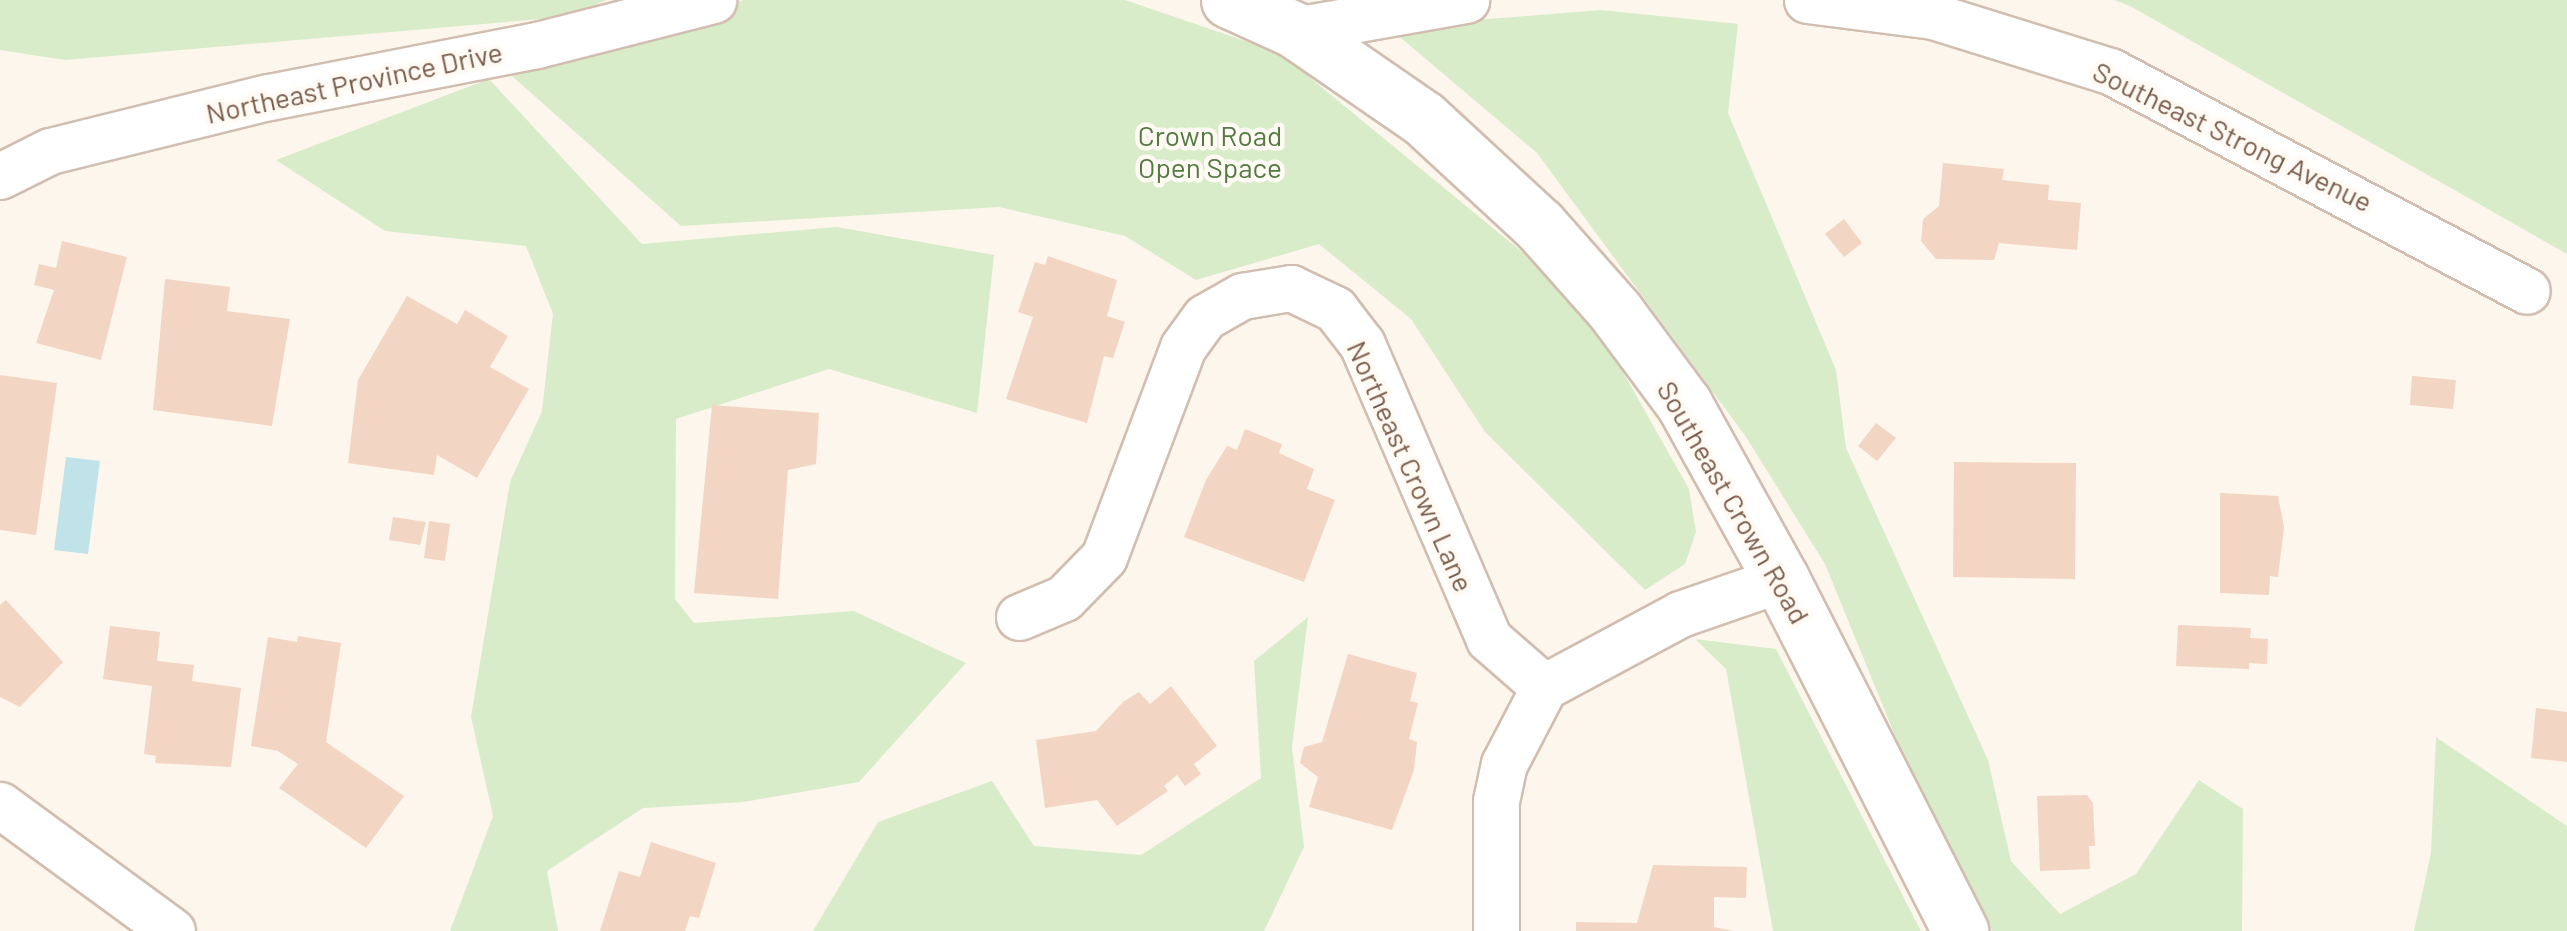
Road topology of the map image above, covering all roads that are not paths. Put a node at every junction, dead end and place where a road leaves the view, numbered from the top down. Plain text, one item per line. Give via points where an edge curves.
1 (713, 0) edge
2 (1229, 0) edge
3 (1466, 0) edge
4 (1807, 0) edge
5 (1295, 30) junction
6 (0, 176) edge
7 (2526, 292) dead end
8 (1782, 579) junction
9 (1019, 617) dead end
10 (1544, 687) junction
11 (0, 805) edge
12 (172, 931) edge
13 (1496, 931) edge
14 (1960, 931) edge

1 - 6 street, Northeast Province Drive via 50,151
2 - 5 street, Southeast Crown Road
3 - 5 street
4 - 7 street, Southeast Strong Avenue via 1933,16 2110,70
5 - 8 street, Southeast Crown Road via 1424,119 1539,224 1684,404
8 - 10 street via 1680,614
8 - 14 street, Southeast Crown Road
9 - 10 street, Northeast Crown Lane via 1064,598 1104,557 1184,347 1206,317 1242,296 1291,288 1336,309 1362,344 1490,639
10 - 13 street via 1504,764 1496,801
11 - 12 street

